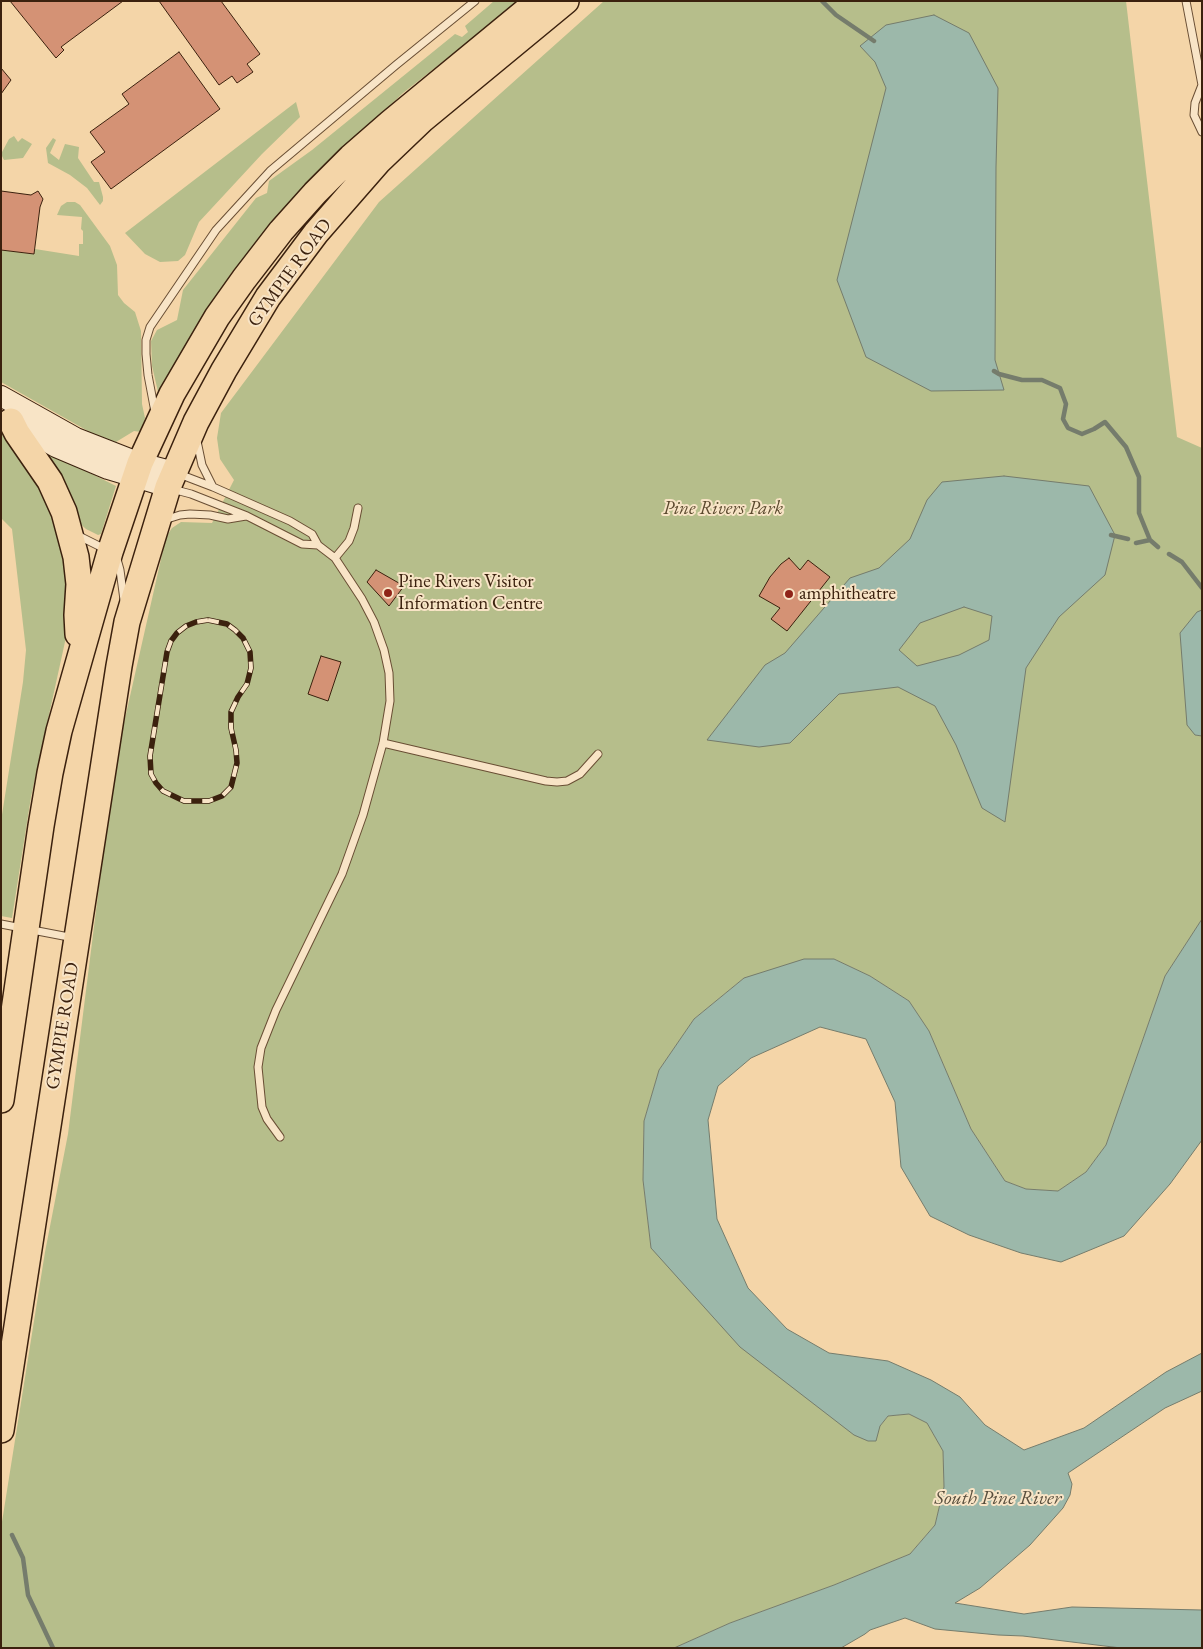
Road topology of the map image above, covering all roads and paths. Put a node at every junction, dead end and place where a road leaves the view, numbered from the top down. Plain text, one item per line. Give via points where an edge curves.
1 (475, 1) edge
2 (538, 1) edge
3 (566, 1) edge
4 (1186, 1) edge
5 (1202, 85) edge
6 (1202, 132) edge
7 (1, 396) edge
8 (6, 417) edge
9 (196, 422) junction
10 (158, 426) junction
11 (138, 471) junction
12 (171, 480) junction
13 (213, 487) junction
14 (358, 508) dead end
15 (247, 516) junction
16 (156, 524) junction
17 (70, 531) junction
18 (318, 545) junction
19 (110, 552) junction
20 (335, 558) junction
21 (128, 622) junction
22 (79, 657) junction
23 (383, 743) junction
24 (598, 754) dead end
25 (1, 924) edge
26 (26, 930) junction
27 (76, 939) junction
28 (1, 1100) edge
29 (280, 1137) dead end
30 (1, 1430) edge

1 - 10 lane via 270,171 216,230 150,327 146,340 148,375
2 - 10 highway, GYMPIE ROAD via 351,157 280,231 217,317
3 - 9 highway, GYMPIE ROAD via 423,119 378,162 316,233 268,297
4 - 5 lane
5 - 6 lane via 1194,115
7 - 11 street
8 - 11 street via 56,447 108,468
8 - 17 highway via 50,481
9 - 12 highway, GYMPIE ROAD
9 - 13 lane via 202,465
10 - 11 highway, GYMPIE ROAD
11 - 12 street
11 - 19 highway, GYMPIE ROAD
12 - 13 lane
12 - 15 lane via 191,494
12 - 16 highway, GYMPIE ROAD
13 - 18 lane via 290,521 312,534
14 - 20 lane via 349,540
15 - 16 lane via 228,519 190,514 170,517
15 - 18 lane via 302,544
16 - 21 highway, GYMPIE ROAD
17 - 19 lane
17 - 22 highway via 79,584
18 - 20 lane
19 - 21 lane, GYMPIE ROAD via 118,560
19 - 22 highway, GYMPIE ROAD
20 - 23 lane via 362,599 384,650 390,701
21 - 27 highway, GYMPIE ROAD
22 - 26 highway, GYMPIE ROAD via 50,772
23 - 24 lane via 557,782 580,774
23 - 29 lane via 342,874 261,1048 258,1072 262,1107
25 - 26 lane
26 - 27 lane
26 - 28 highway, GYMPIE ROAD
27 - 30 highway, GYMPIE ROAD

